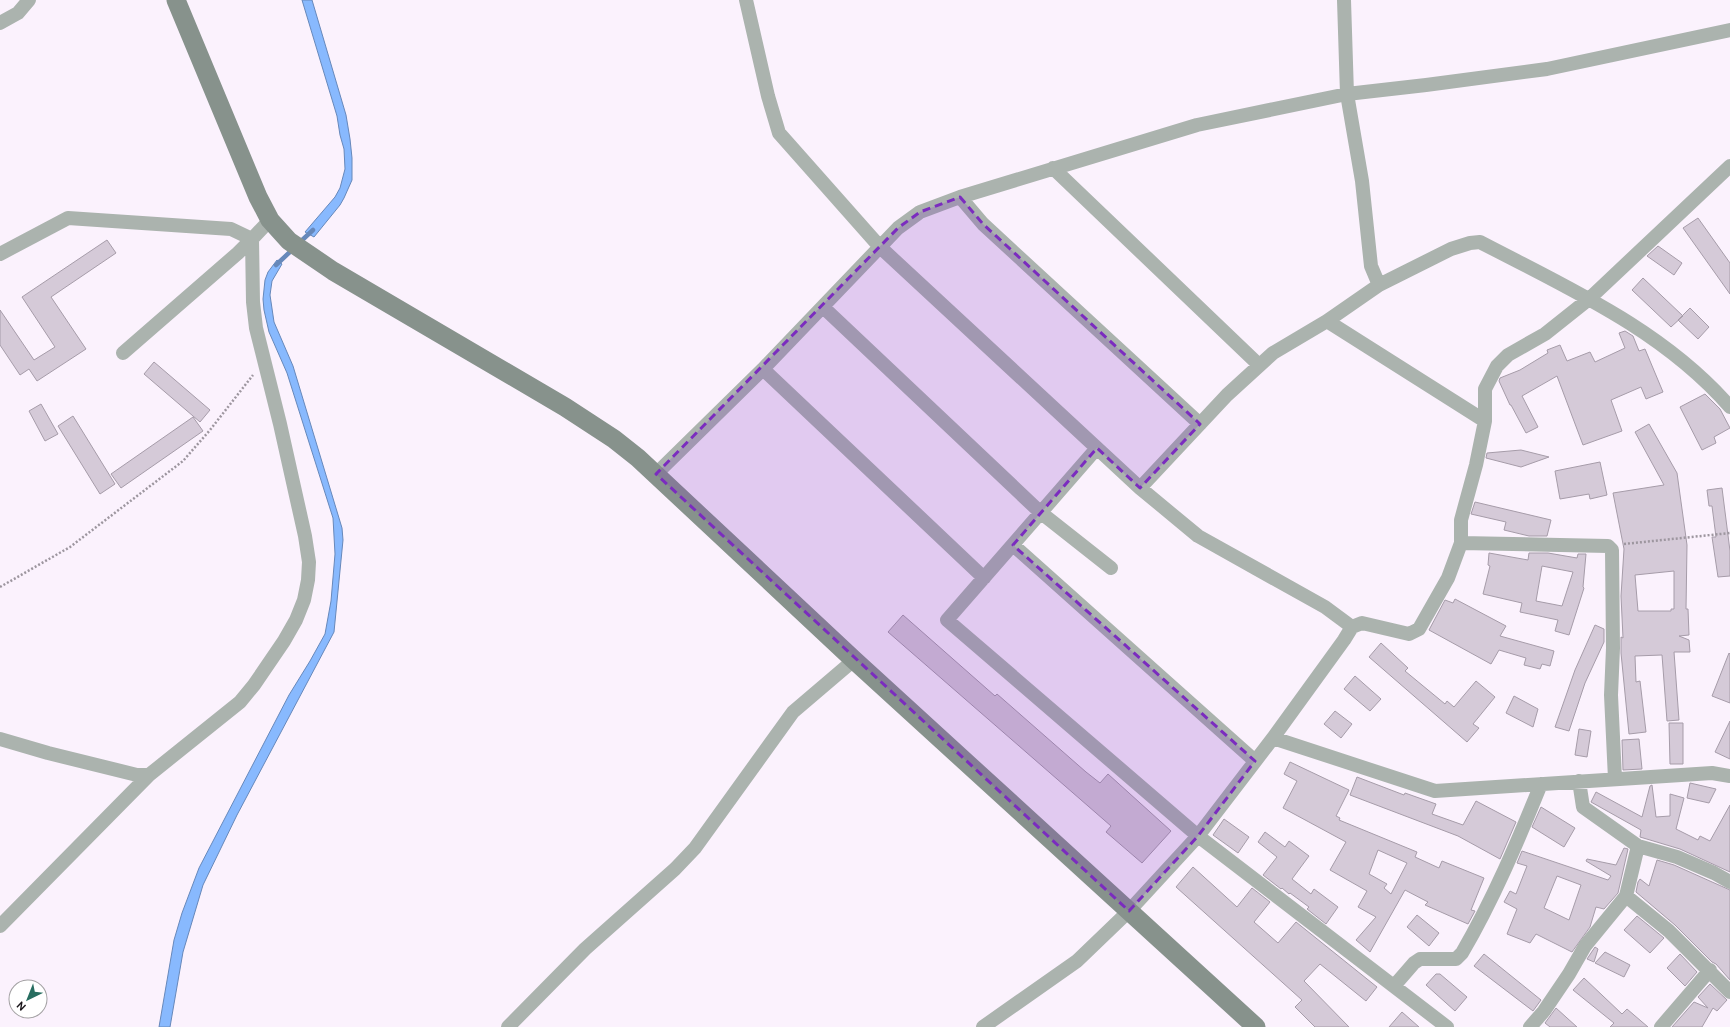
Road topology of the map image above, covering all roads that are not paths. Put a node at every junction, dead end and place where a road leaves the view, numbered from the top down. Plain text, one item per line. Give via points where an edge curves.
1 (29, 0) edge
2 (176, 0) edge
3 (746, 0) edge
4 (1345, 0) edge
5 (0, 23) edge
6 (1730, 30) edge
7 (1347, 94) junction
8 (1730, 166) edge
9 (1054, 168) junction
10 (960, 197) junction
11 (270, 220) junction
12 (252, 239) junction
13 (880, 247) junction
14 (0, 254) edge
15 (1379, 285) junction
16 (1589, 299) junction
17 (823, 307) junction
18 (1327, 321) junction
19 (124, 353) dead end
20 (1259, 365) junction
21 (762, 369) junction
22 (1730, 407) edge
23 (1485, 421) junction
24 (1200, 424) junction
25 (1097, 448) junction
26 (656, 474) junction
27 (1140, 488) junction
28 (1040, 512) junction
29 (1461, 543) junction
30 (1013, 545) junction
31 (1111, 568) dead end
32 (984, 578) junction
33 (1352, 627) junction
34 (854, 660) junction
35 (1273, 738) junction
36 (0, 739) edge
37 (1255, 760) junction
38 (150, 775) junction
39 (1730, 776) edge
40 (1615, 779) junction
41 (1579, 781) junction
42 (1541, 784) junction
43 (1198, 836) junction
44 (1638, 846) junction
45 (1730, 882) edge
46 (1626, 896) junction
47 (1129, 911) junction
48 (0, 926) edge
49 (1710, 970) junction
50 (1394, 986) junction
51 (1730, 992) edge
52 (508, 1027) edge
53 (983, 1027) edge
54 (1256, 1027) edge
55 (1447, 1027) edge
56 (1530, 1027) edge
57 (1661, 1027) edge

1 - 5 street via 18,13
2 - 11 street
3 - 13 street via 778,133
4 - 7 street
6 - 7 street via 1547,69
7 - 9 street via 1197,125
7 - 15 street via 1362,181 1371,266
8 - 16 street
9 - 10 street
9 - 20 street
10 - 13 street via 920,212 898,228
10 - 24 street via 983,224
11 - 12 street
11 - 26 street via 289,241 307,254 591,424 614,439
12 - 14 street via 231,229 68,218
12 - 19 street
12 - 38 street via 256,328 305,536 309,562 308,580 304,600 284,642 240,702
13 - 17 street
13 - 25 street
15 - 16 street via 1451,249 1480,242
15 - 18 street
16 - 22 street via 1642,330 1703,379
16 - 23 street via 1544,334 1508,355 1497,366 1485,389
17 - 21 street
17 - 28 street
18 - 20 street via 1273,353
18 - 23 street
20 - 24 street
21 - 26 street
21 - 32 street
23 - 29 street via 1461,520
24 - 27 street
25 - 27 street
25 - 28 street
26 - 34 street
27 - 33 street via 1198,536 1325,607
28 - 30 street
28 - 31 street
29 - 33 street via 1448,578 1419,629 1409,634 1362,623
29 - 40 street via 1608,546 1612,550 1611,695
30 - 32 street
30 - 37 street
32 - 43 street via 947,620
33 - 35 street
34 - 47 street
34 - 52 street via 793,712 695,848 585,949
35 - 37 street
35 - 42 street via 1435,791
36 - 38 street via 137,775
37 - 43 street
38 - 48 street
39 - 40 street via 1712,773
40 - 41 street
41 - 42 street
41 - 44 street via 1583,808
42 - 50 street via 1498,884 1462,953 1456,959 1420,959
43 - 47 street
43 - 50 street
44 - 45 street via 1677,857
44 - 46 street
46 - 49 street via 1669,931
46 - 56 street via 1585,946 1548,1005
47 - 53 street via 1077,962
47 - 54 street
49 - 51 street
49 - 57 street
50 - 55 street

